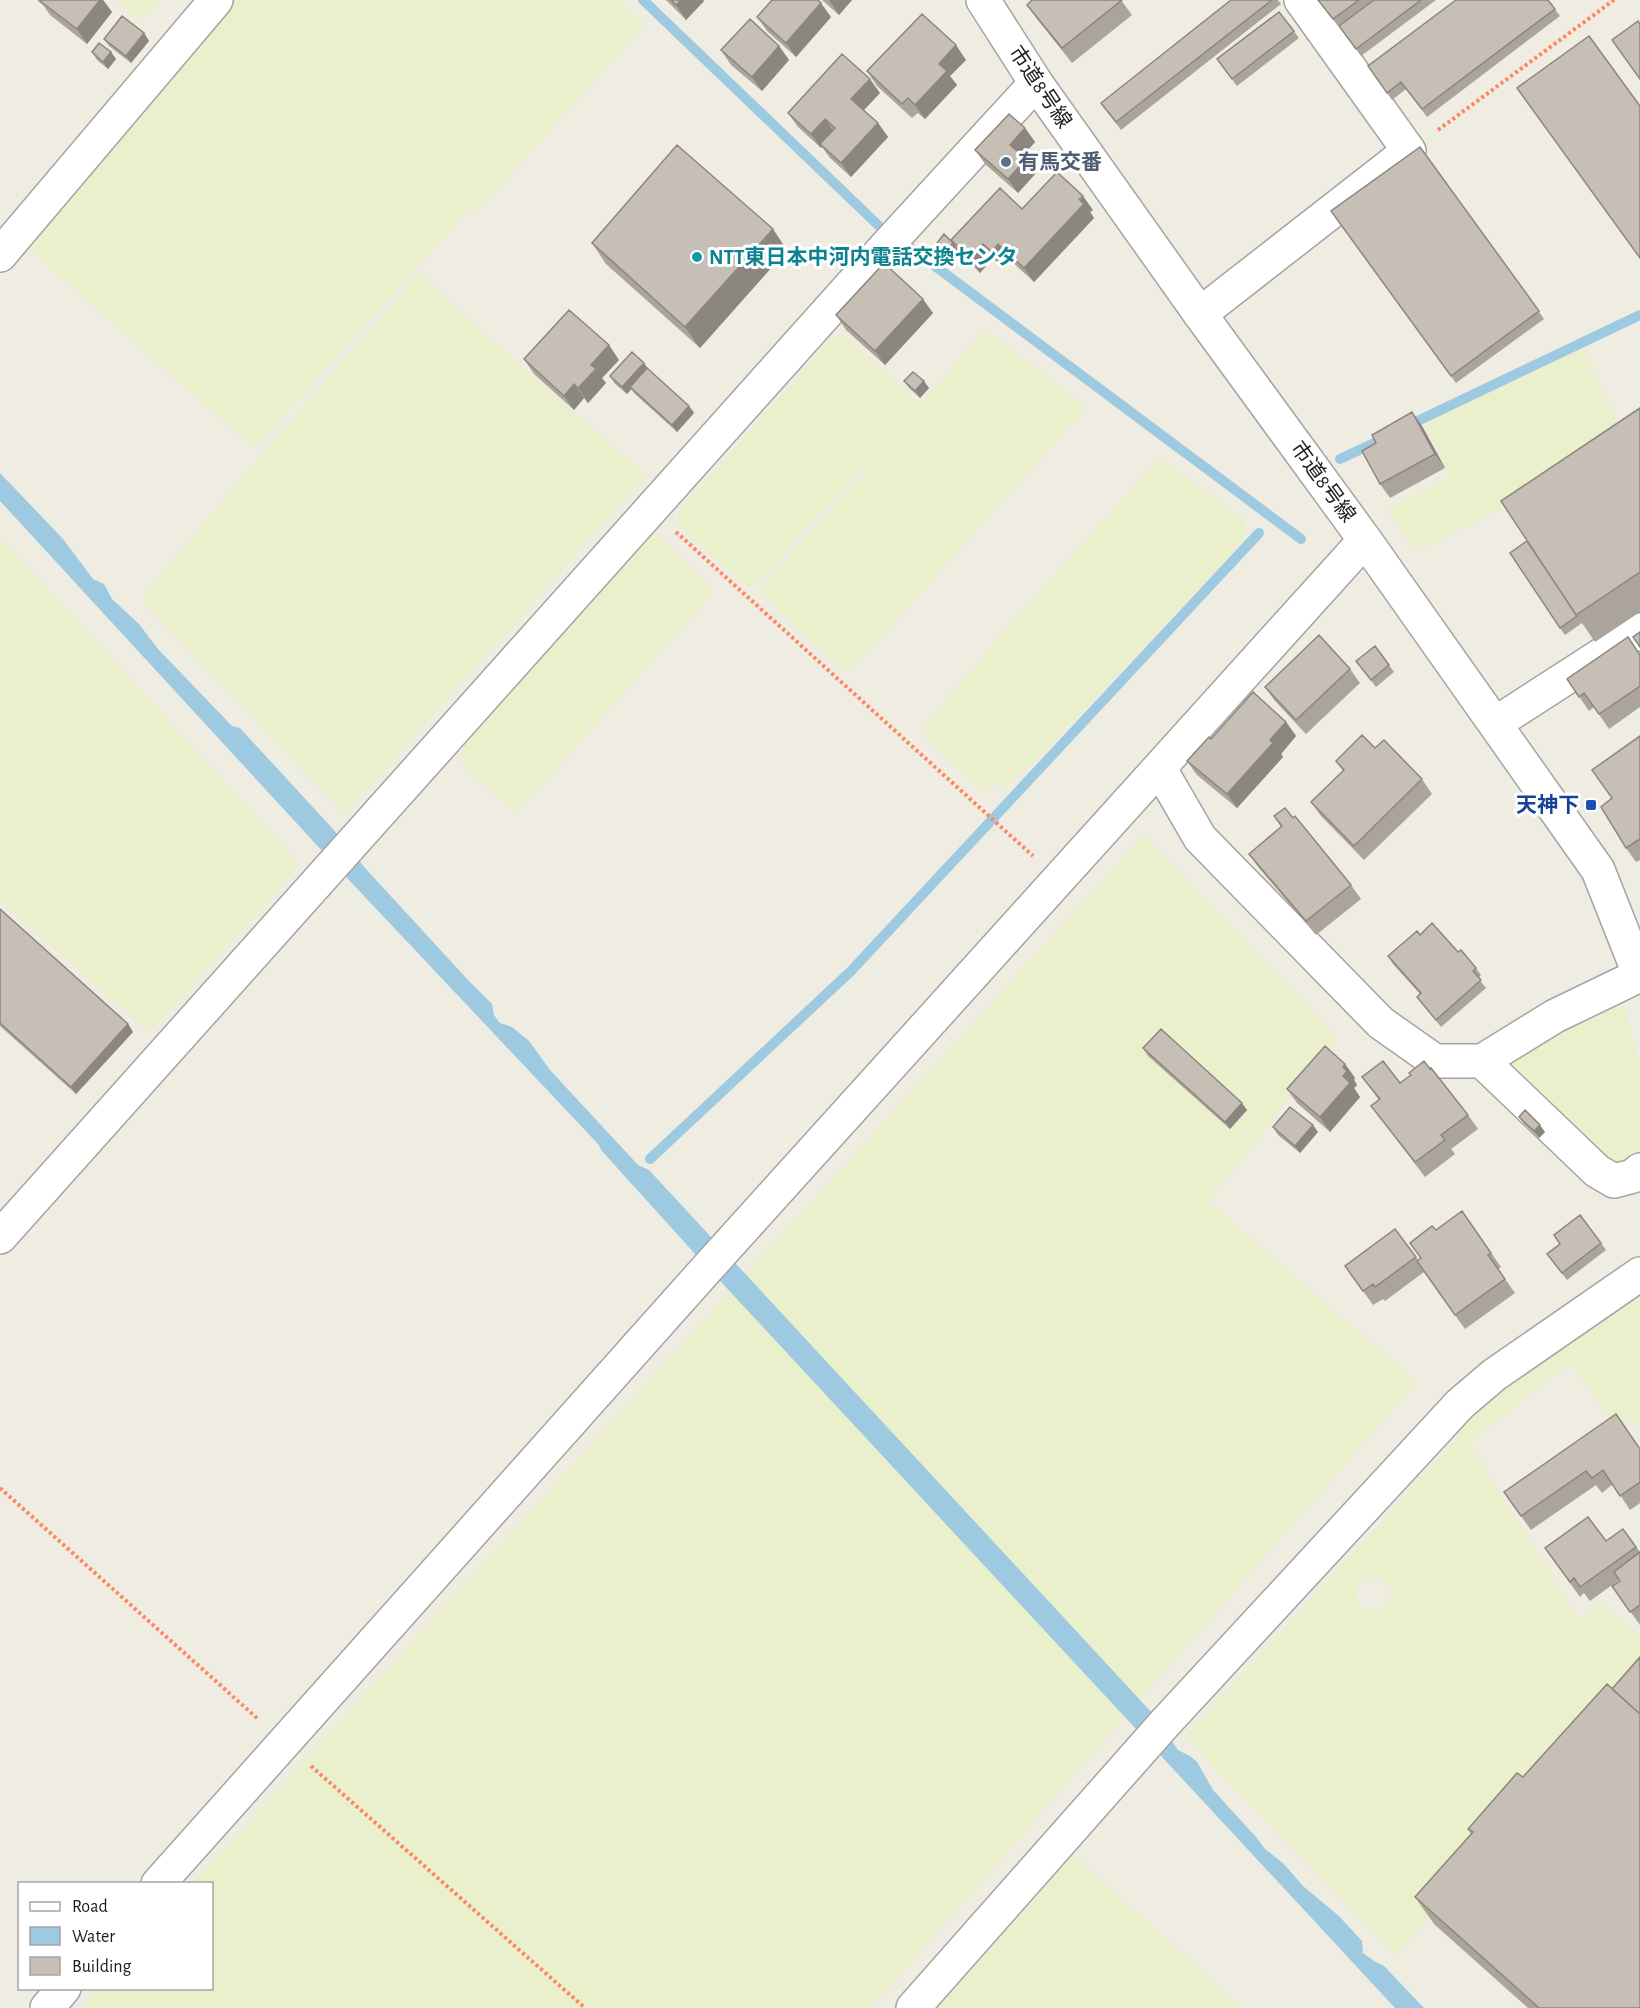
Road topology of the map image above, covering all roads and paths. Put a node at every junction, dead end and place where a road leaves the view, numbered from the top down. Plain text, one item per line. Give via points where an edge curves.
1 (216, 0) edge
2 (983, 0) edge
3 (1301, 0) edge
4 (1614, 0) edge
5 (1036, 83) junction
6 (1409, 151) junction
7 (0, 255) edge
8 (1200, 314) junction
9 (651, 509) junction
10 (1365, 540) junction
11 (1640, 630) edge
12 (1496, 723) junction
13 (1160, 769) junction
14 (1023, 846) dead end
15 (1640, 975) edge
16 (1482, 1061) junction
17 (1640, 1170) edge
18 (0, 1237) edge
19 (1640, 1274) edge
20 (160, 1882) edge
21 (63, 1990) edge
22 (47, 2008) edge
23 (913, 2008) edge

1 - 7 street
2 - 5 street, 市道8号線
3 - 6 street
4 - 6 path
5 - 8 street, 市道8号線
5 - 9 street
6 - 8 street
8 - 10 street, 市道8号線
9 - 14 path
9 - 18 street
10 - 12 street, 市道8号線
10 - 13 street
11 - 12 street
12 - 15 street, 市道8号線 via 1598,870
13 - 16 street via 1200,838 1381,1023 1436,1061
13 - 20 street
15 - 16 street via 1555,1016
16 - 17 street via 1597,1171 1614,1181
19 - 23 street via 1494,1375 1460,1404 1157,1732
21 - 22 street

